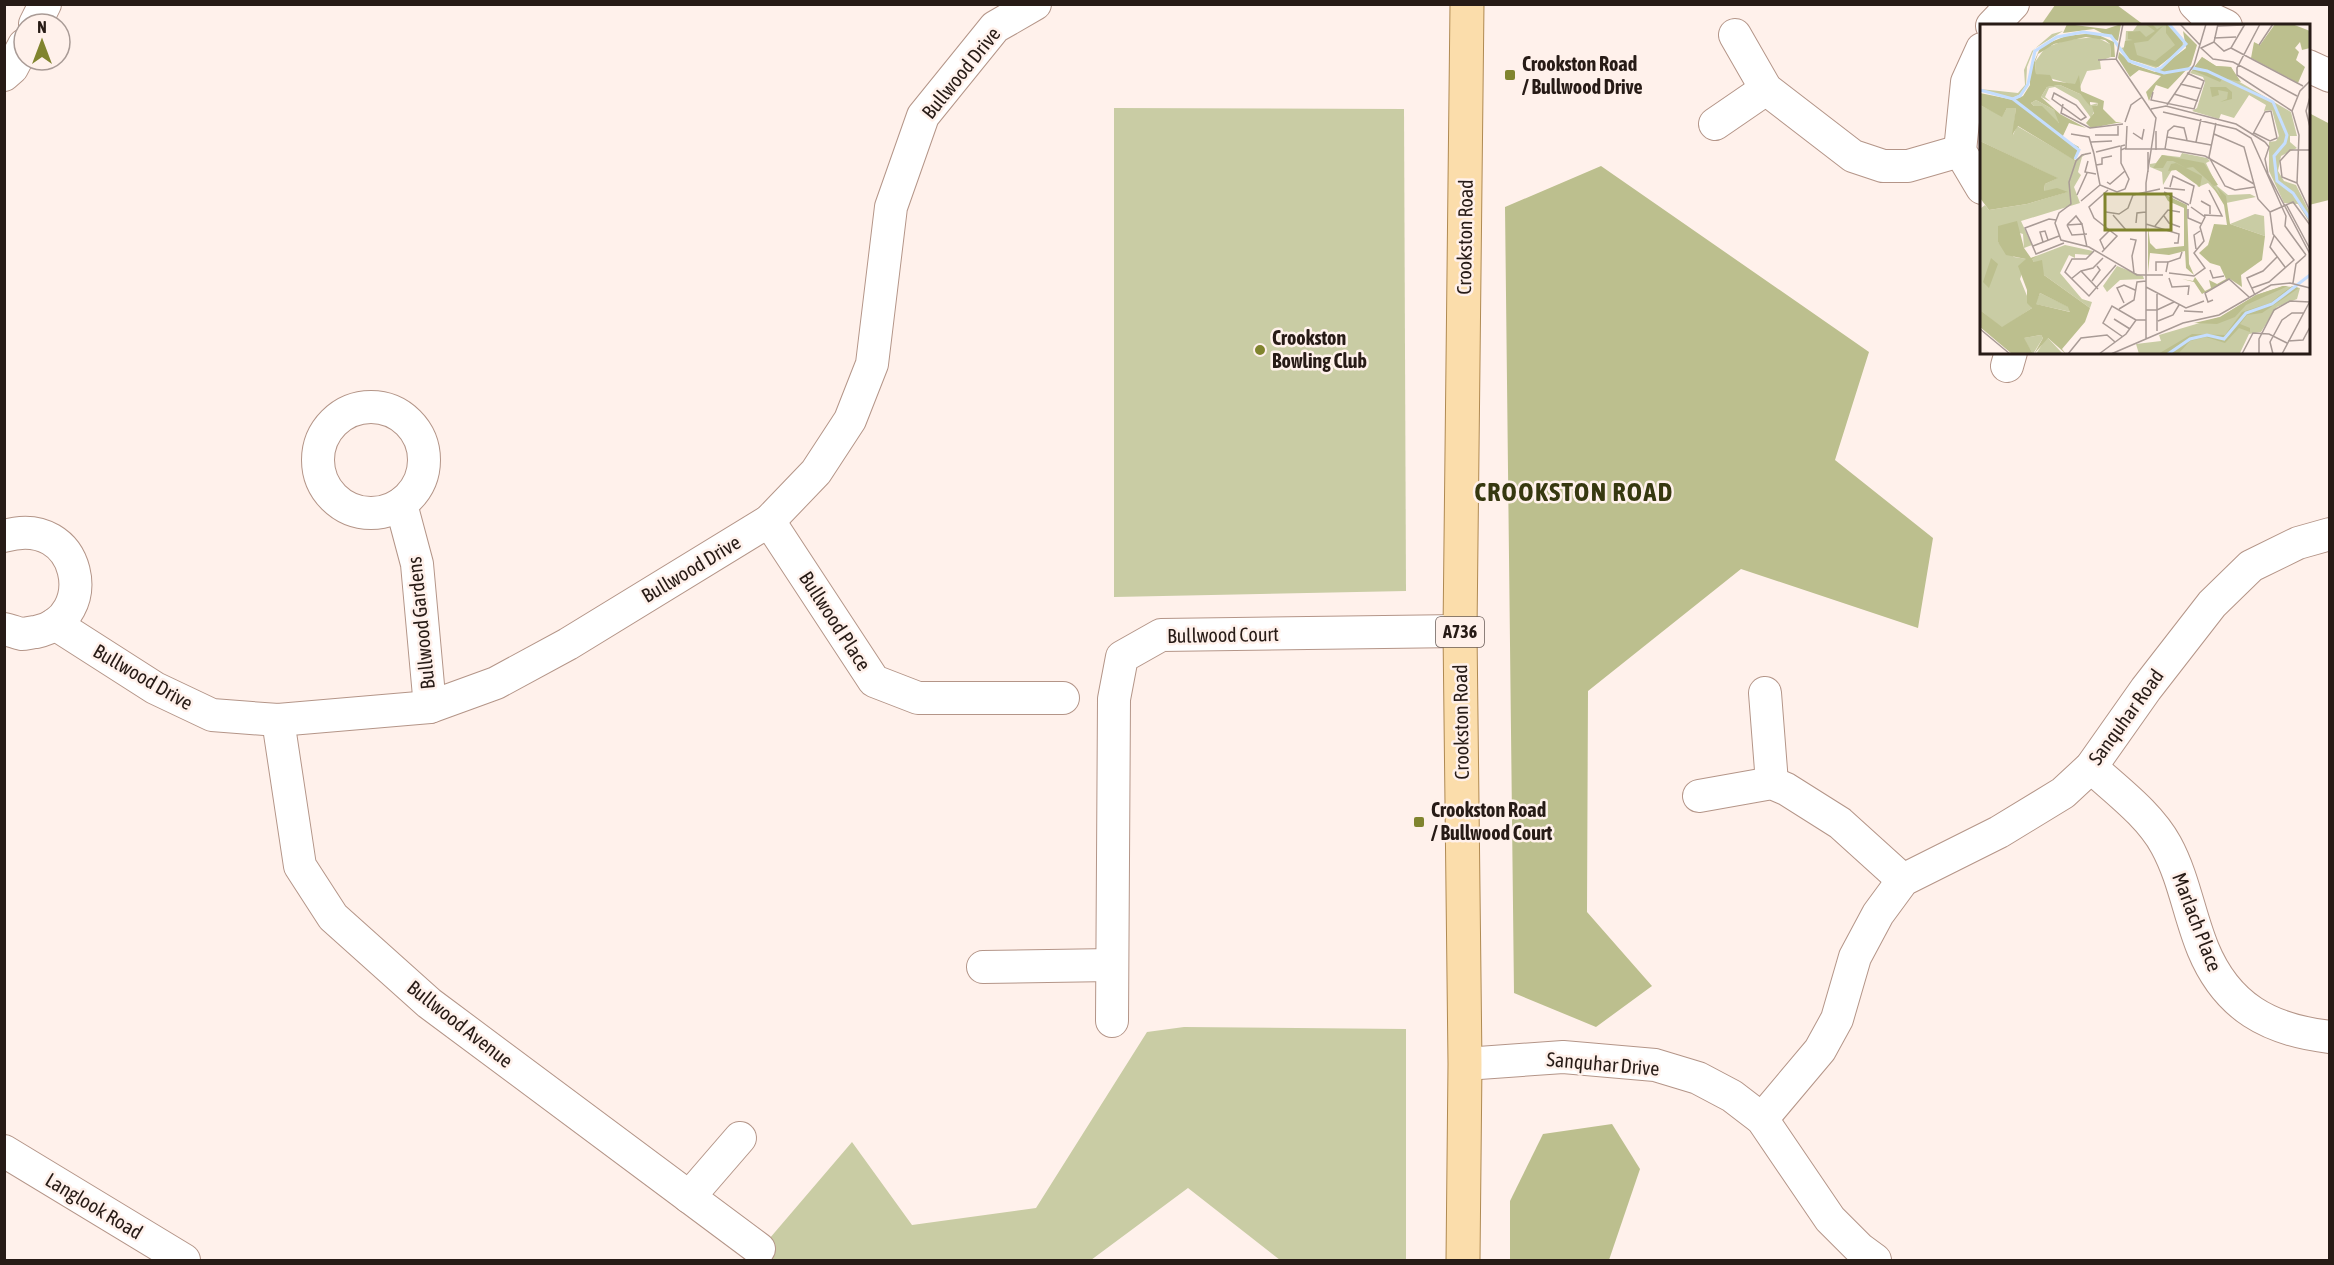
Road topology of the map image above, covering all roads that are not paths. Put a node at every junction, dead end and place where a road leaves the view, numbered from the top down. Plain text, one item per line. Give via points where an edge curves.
1 (1035, 4) edge
2 (1467, 4) edge
3 (1990, 4) edge
4 (2013, 4) edge
5 (2195, 4) edge
6 (1992, 24) edge
7 (1993, 24) edge
8 (2222, 24) edge
9 (1735, 35) dead end
10 (1980, 53) edge
11 (2310, 67) edge
12 (2330, 76) edge
13 (1766, 89) junction
14 (1715, 124) dead end
15 (1960, 151) junction
16 (1980, 185) edge
17 (401, 504) dead end
18 (769, 521) junction
19 (2330, 534) edge
20 (4, 536) edge
21 (55, 624) junction
22 (4, 629) edge
23 (1460, 632) junction
24 (1765, 693) dead end
25 (1063, 698) dead end
26 (430, 707) junction
27 (278, 720) junction
28 (2091, 767) junction
29 (1772, 783) junction
30 (1699, 796) dead end
31 (1903, 880) junction
32 (1112, 965) junction
33 (983, 967) dead end
34 (1112, 1021) dead end
35 (2330, 1037) edge
36 (1465, 1064) junction
37 (1762, 1119) junction
38 (740, 1138) dead end
39 (4, 1151) edge
40 (689, 1197) junction
41 (759, 1249) dead end
42 (176, 1259) edge
43 (1463, 1260) edge
44 (1875, 1260) edge

1 - 18 street, Bullwood Drive via 995,27 923,116 891,207 872,364 850,420 822,463
2 - 23 main road, Crookston Road / A736
3 - 6 street
4 - 7 street
5 - 8 street
9 - 13 street
10 - 15 street via 1967,82
11 - 12 street
13 - 14 street
13 - 15 street via 1853,156 1883,166 1908,166
15 - 16 street
17 - 26 street, Bullwood Gardens via 417,564
18 - 25 street, Bullwood Place via 874,681 918,698
18 - 26 street, Bullwood Drive via 568,644 496,683
19 - 28 street, Sanquhar Road via 2298,543 2251,566 2212,604
20 - 21 street via 20,531 42,534 62,547 74,567 76,585 70,608
21 - 22 street via 47,630 23,634
21 - 27 street, Bullwood Drive via 155,688 212,715
23 - 32 street, Bullwood Court via 1161,635 1122,657 1114,699
23 - 36 main road, Crookston Road / A736
24 - 29 street
26 - 27 street, Bullwood Drive
27 - 40 street, Bullwood Avenue via 300,866 333,917 429,1003
28 - 31 street, Sanquhar Road via 2063,793 1999,832
28 - 35 street, Marlach Place via 2146,817 2166,844 2202,948 2219,980 2241,1004 2266,1022 2301,1034
29 - 30 street
29 - 31 street via 1840,823
31 - 37 street, Sanquhar Road via 1878,914 1855,957 1837,1019 1820,1050
32 - 33 street
32 - 34 street, Bullwood Court
36 - 37 street, Sanquhar Drive via 1563,1057 1655,1065 1698,1078 1732,1096
36 - 43 main road, Crookston Road / A736
37 - 44 street, Sanquhar Drive via 1830,1219
38 - 40 street
39 - 42 street, Langlook Road
40 - 41 street, Bullwood Avenue

